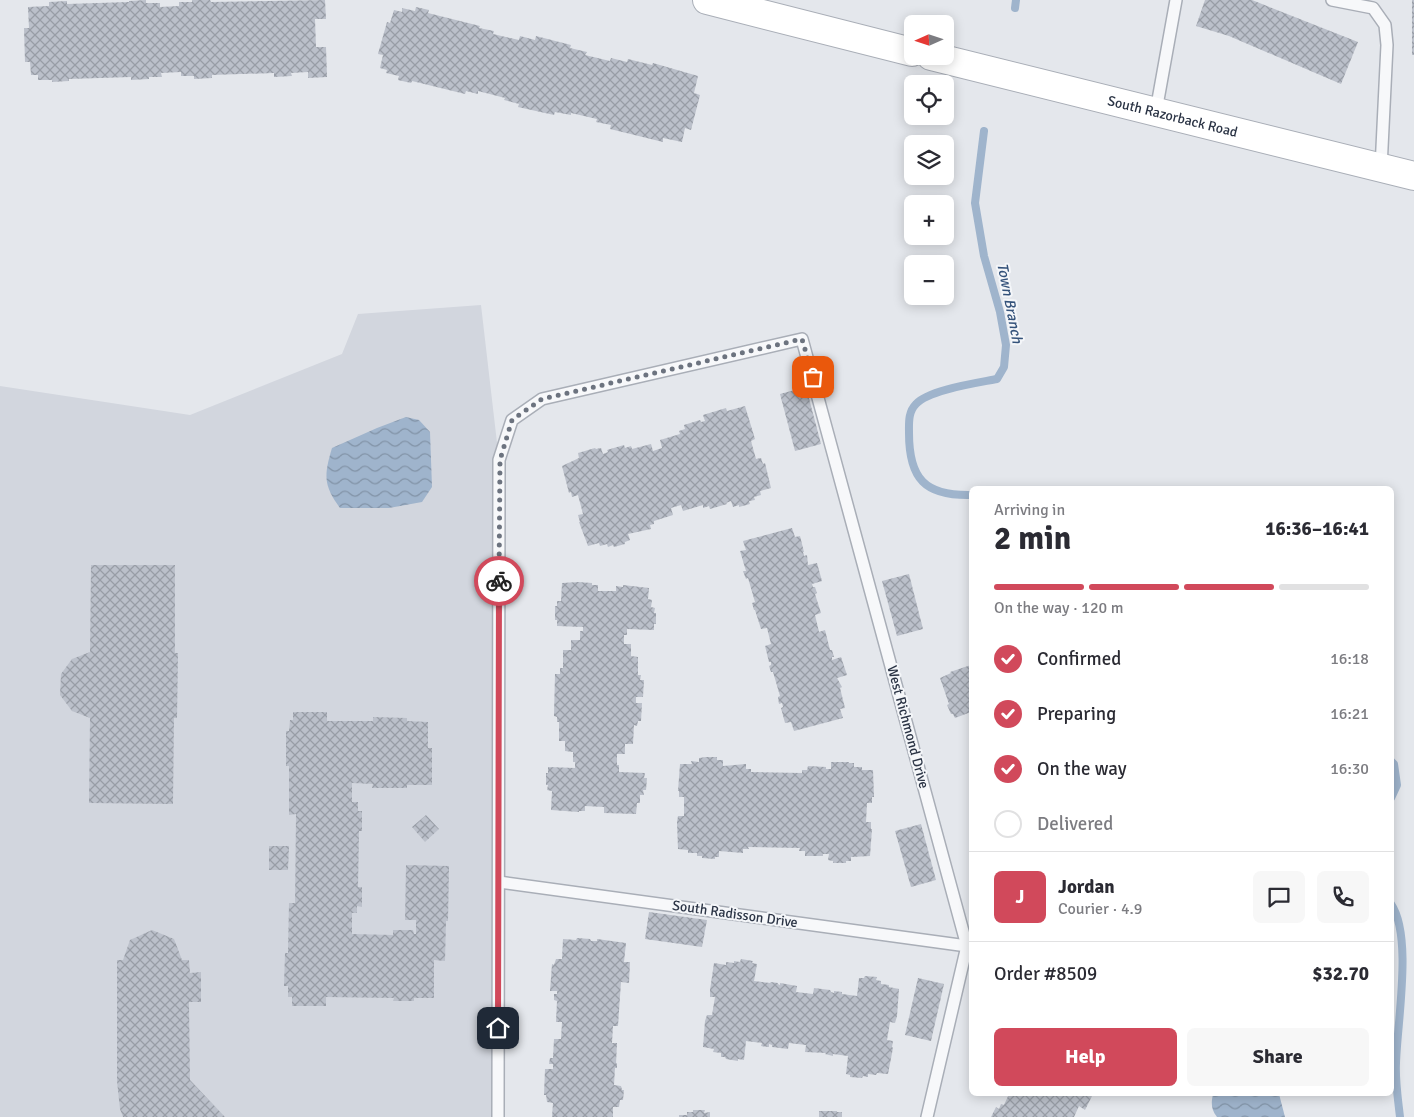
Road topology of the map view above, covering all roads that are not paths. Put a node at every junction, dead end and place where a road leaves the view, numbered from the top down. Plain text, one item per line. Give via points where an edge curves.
1 (707, 0) edge
2 (1176, 0) edge
3 (1332, 0) edge
4 (904, 50) edge
5 (954, 62) edge
6 (1155, 113) junction
7 (1381, 168) junction
8 (1414, 176) edge
9 (499, 882) junction
10 (969, 946) edge
11 (498, 1117) edge
12 (927, 1117) edge

1 - 4 main road
2 - 6 lane
3 - 7 lane via 1373,8 1385,25 1387,45
5 - 6 main road, South Razorback Road
6 - 7 main road, South Razorback Road
7 - 8 main road, South Razorback Road
9 - 10 lane, South Radisson Drive
9 - 10 lane, West Richmond Drive via 500,460 512,420 542,399 802,339
9 - 11 lane
10 - 12 lane, West Richmond Drive

